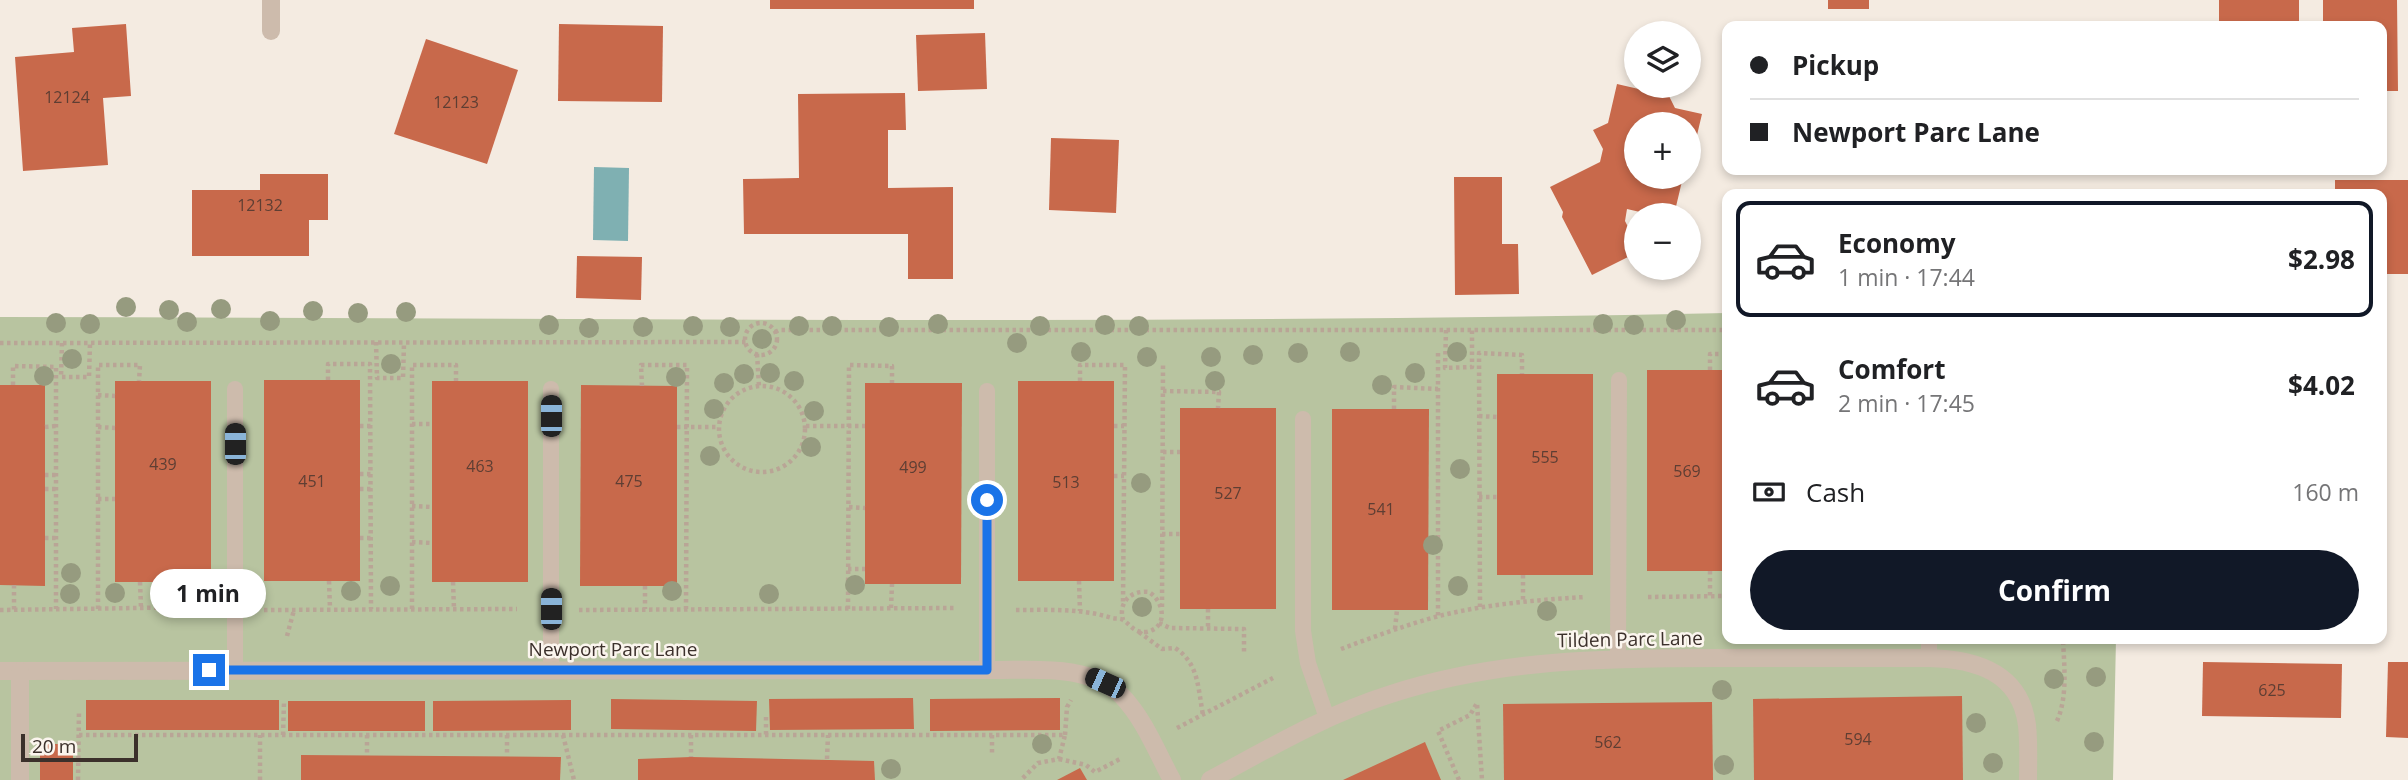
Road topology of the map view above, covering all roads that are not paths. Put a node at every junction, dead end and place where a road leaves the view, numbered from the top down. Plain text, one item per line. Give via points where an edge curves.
1 (271, 0) edge
2 (271, 31) dead end
3 (1619, 380) dead end
4 (235, 389) dead end
5 (551, 389) dead end
6 (987, 391) dead end
7 (1303, 419) dead end
8 (1929, 644) edge
9 (1618, 658) junction
10 (1929, 658) junction
11 (235, 670) junction
12 (551, 670) junction
13 (987, 670) junction
14 (0, 671) edge
15 (20, 671) junction
16 (1327, 718) junction
17 (20, 780) edge
18 (1172, 780) edge
19 (1210, 780) edge
20 (2028, 780) edge

1 - 2 street
3 - 9 lane
4 - 11 lane
5 - 12 lane
6 - 13 lane
7 - 16 lane via 1303,631 1308,663
8 - 10 lane
9 - 10 street, Tilden Parc Lane
9 - 16 street, Tilden Parc Lane via 1532,663 1460,675
10 - 20 street, Tilden Parc Lane via 1973,663 1993,672 2017,694 2027,727
11 - 12 street, Newport Parc Lane
11 - 15 street, Newport Parc Lane
12 - 13 street, Newport Parc Lane
13 - 18 street, Newport Parc Lane via 1068,672 1105,683 1132,709
14 - 15 street, Newport Parc Lane
15 - 17 street
16 - 19 street, Tilden Parc Lane

